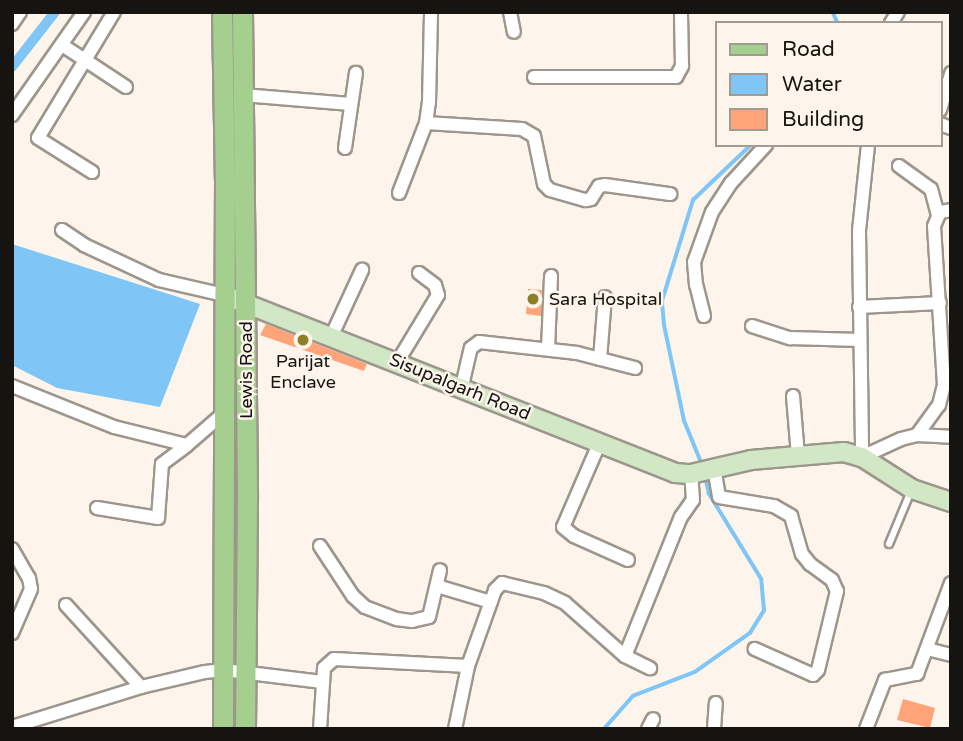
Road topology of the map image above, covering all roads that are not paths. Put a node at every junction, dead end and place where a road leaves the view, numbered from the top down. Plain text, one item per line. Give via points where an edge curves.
1 (20, 12) edge
2 (84, 12) edge
3 (114, 12) edge
4 (222, 12) edge
5 (242, 12) edge
6 (430, 12) edge
7 (510, 12) edge
8 (681, 12) edge
9 (12, 24) edge
10 (514, 32) dead end
11 (62, 45) junction
12 (85, 60) junction
13 (356, 73) dead end
14 (951, 73) edge
15 (534, 77) dead end
16 (126, 87) dead end
17 (243, 95) junction
18 (942, 103) edge
19 (351, 104) junction
20 (12, 115) edge
21 (426, 123) junction
22 (764, 147) edge
23 (868, 147) edge
24 (345, 148) dead end
25 (899, 166) dead end
26 (92, 172) dead end
27 (399, 193) dead end
28 (670, 194) dead end
29 (951, 210) edge
30 (937, 215) junction
31 (62, 230) dead end
32 (362, 270) dead end
33 (419, 273) dead end
34 (551, 276) dead end
35 (224, 295) junction
36 (605, 297) dead end
37 (246, 301) junction
38 (940, 303) junction
39 (859, 307) junction
40 (704, 316) dead end
41 (752, 326) dead end
42 (332, 335) junction
43 (860, 340) junction
44 (548, 349) junction
45 (600, 359) junction
46 (398, 361) junction
47 (635, 368) dead end
48 (12, 386) edge
49 (462, 386) junction
50 (793, 396) dead end
51 (224, 413) junction
52 (917, 435) junction
53 (951, 437) edge
54 (599, 444) junction
55 (187, 445) junction
56 (797, 455) junction
57 (862, 457) junction
58 (703, 471) junction
59 (912, 489) junction
60 (951, 502) edge
61 (97, 508) dead end
62 (889, 544) dead end
63 (320, 546) dead end
64 (12, 549) edge
65 (628, 560) dead end
66 (440, 570) dead end
67 (951, 583) edge
68 (437, 586) junction
69 (491, 602) junction
70 (66, 605) dead end
71 (12, 633) edge
72 (755, 649) dead end
73 (927, 649) junction
74 (951, 655) edge
75 (625, 656) junction
76 (468, 666) junction
77 (650, 668) dead end
78 (224, 670) junction
79 (245, 673) junction
80 (322, 682) junction
81 (141, 687) junction
82 (716, 703) dead end
83 (12, 727) edge
84 (223, 729) edge
85 (245, 729) edge
86 (320, 729) edge
87 (454, 729) edge
88 (714, 729) edge
89 (866, 729) edge

1 - 9 street
2 - 11 street
3 - 12 street
4 - 35 main road, Lewis Road
5 - 17 main road, Lewis Road
6 - 21 street
7 - 10 street
8 - 15 street via 682,66 676,77
11 - 12 street
11 - 20 street
12 - 16 street
12 - 26 street via 38,138
13 - 19 street
14 - 18 street
17 - 19 street
17 - 37 main road, Lewis Road
19 - 24 street
21 - 27 street
21 - 28 street via 522,129 534,136 544,184 550,190 586,200 605,185
22 - 40 street via 712,212 694,262
23 - 39 street via 859,230
25 - 30 street via 931,189
29 - 30 street
30 - 38 street
31 - 35 street via 84,246 159,280
32 - 42 street
33 - 46 street via 435,285 438,295
34 - 44 street
35 - 37 street, Sisupalgarh Road
35 - 51 main road, Lewis Road
36 - 45 street
37 - 42 street, Sisupalgarh Road
37 - 79 main road, Lewis Road
38 - 39 street
38 - 52 street via 942,396
39 - 43 street
41 - 43 street via 790,338
42 - 46 street, Sisupalgarh Road
43 - 57 street
44 - 45 street
44 - 49 street via 474,343
45 - 47 street
46 - 49 street, Sisupalgarh Road
48 - 55 street via 114,427
49 - 54 street, Sisupalgarh Road
50 - 56 street
51 - 55 street
51 - 78 main road, Lewis Road
52 - 53 street
52 - 57 street
54 - 58 street, Sisupalgarh Road via 675,473
54 - 65 street via 563,527
55 - 61 street via 162,464 158,518
56 - 57 street via 845,452
56 - 58 street
57 - 59 street
58 - 72 street via 719,497 785,510 802,554 832,580 837,591 813,675
58 - 75 street
59 - 60 street
59 - 62 lane
63 - 68 street via 353,596 376,613 423,621 429,617
64 - 71 street via 32,589
66 - 68 street
67 - 73 street
68 - 69 street
69 - 75 street via 502,583 544,593 565,603
69 - 76 street
70 - 81 street
73 - 74 street
73 - 89 street via 917,674 885,680 880,686
75 - 77 street
76 - 80 street via 334,659 324,668
76 - 87 street
78 - 79 street
78 - 81 street
78 - 84 main road, Lewis Road
79 - 80 street
79 - 85 main road, Lewis Road
80 - 86 street
81 - 83 street
82 - 88 street

